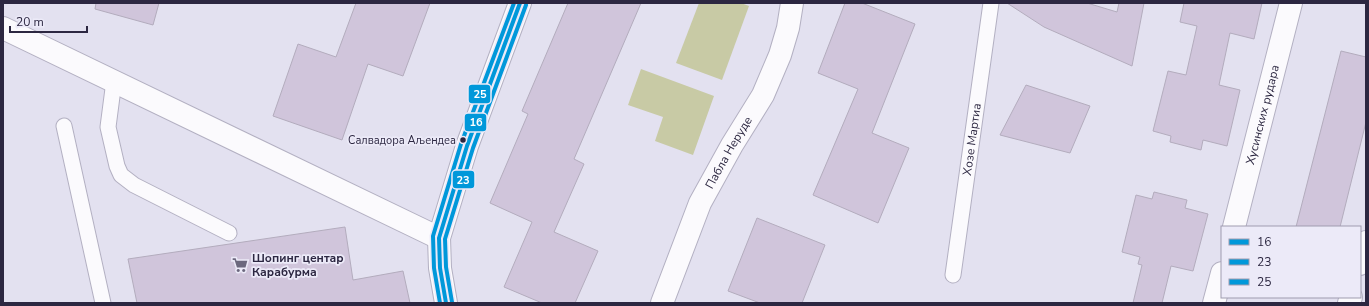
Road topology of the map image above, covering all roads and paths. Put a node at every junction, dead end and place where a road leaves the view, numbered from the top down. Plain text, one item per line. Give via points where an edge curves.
1 (520, 3) edge
2 (792, 3) edge
3 (991, 3) edge
4 (1291, 3) edge
5 (3, 28) edge
6 (114, 80) junction
7 (64, 126) dead end
8 (1234, 226) edge
9 (229, 234) dead end
10 (439, 238) junction
11 (1366, 242) edge
12 (1361, 260) edge
13 (953, 275) dead end
14 (1221, 277) edge
15 (103, 303) edge
16 (446, 303) edge
17 (662, 303) edge
18 (1214, 303) edge

1 - 10 street via 467,146
2 - 17 street, Пабла Неруде via 780,55 763,95 700,203
3 - 13 lane, Хозе Мартиа
4 - 8 street, Хусинских рудара
5 - 6 street
6 - 9 lane via 108,127 116,166 121,175 134,185
6 - 10 street
7 - 15 lane
10 - 16 street via 440,268
11 - 12 street
14 - 18 street

